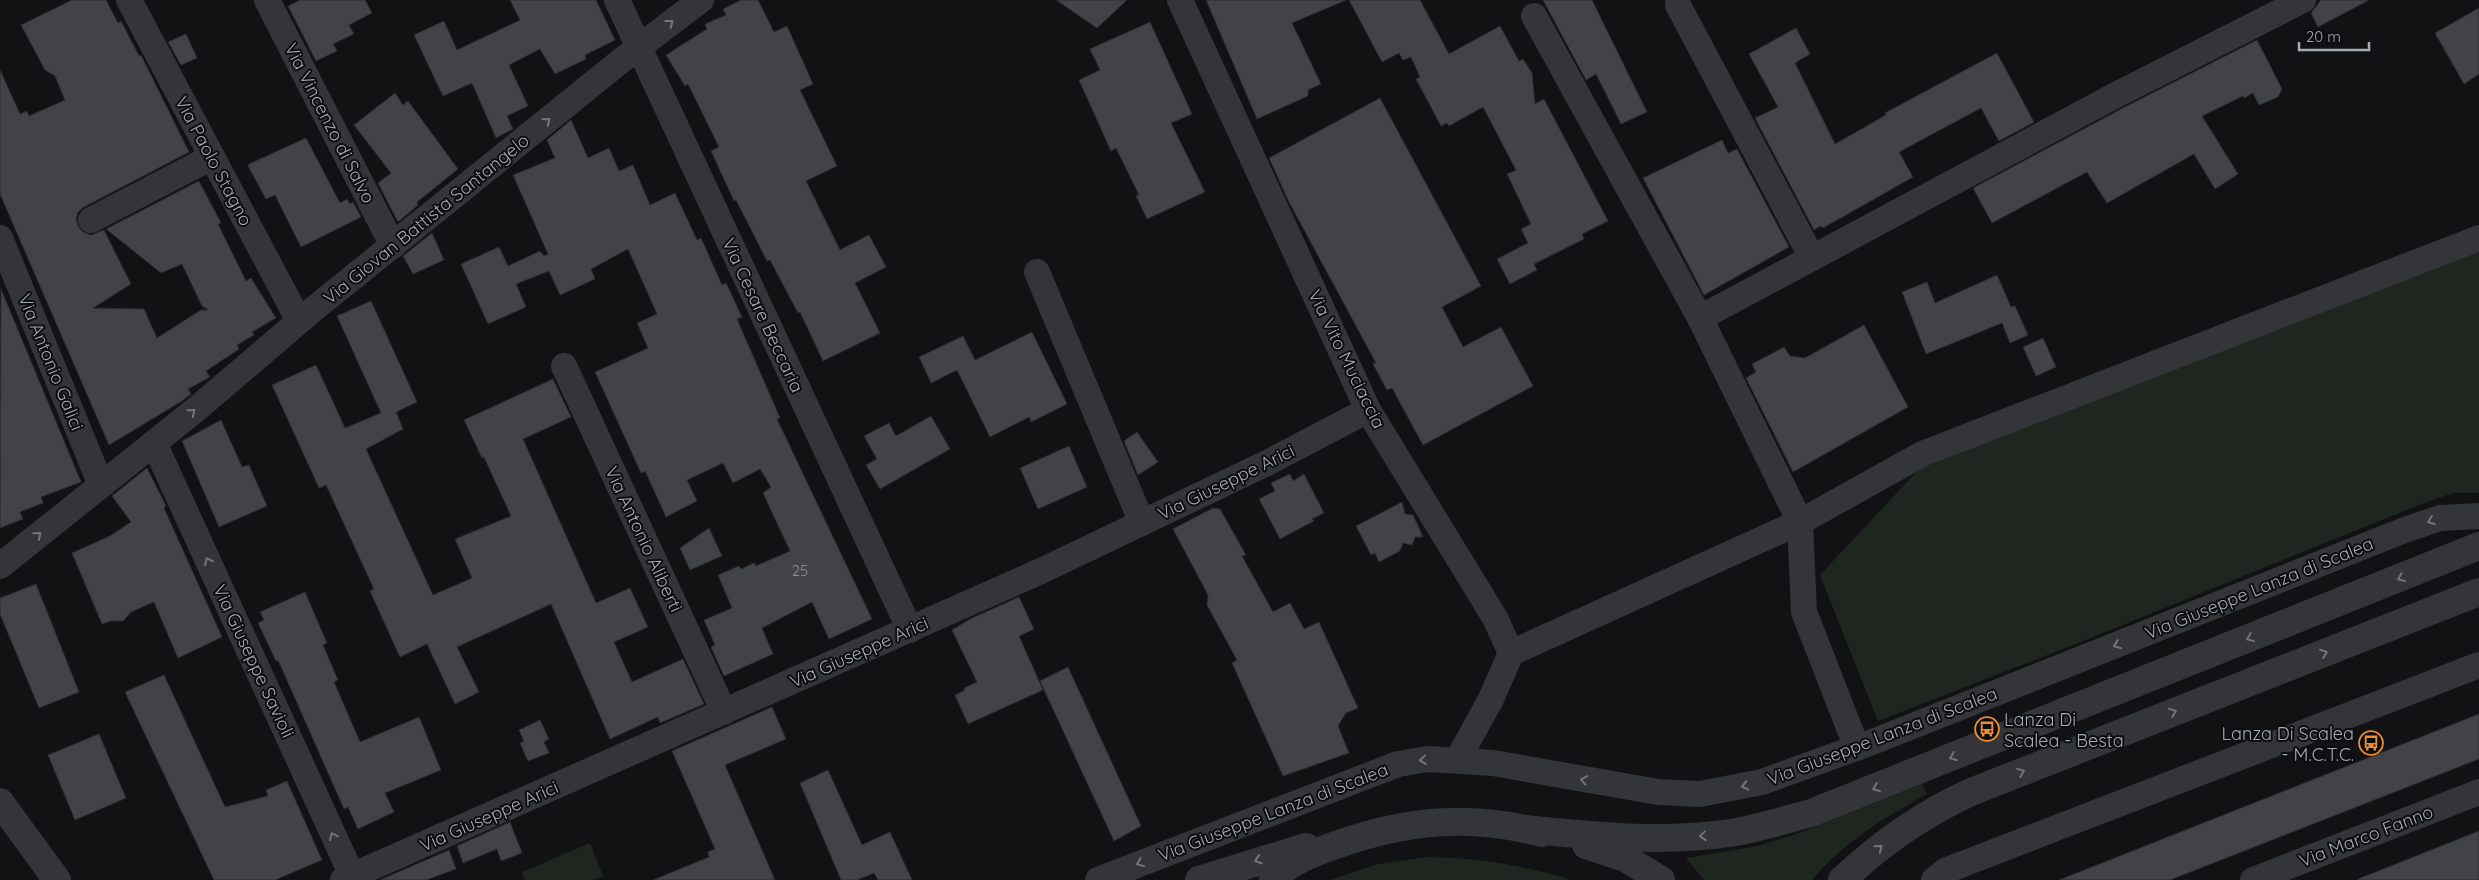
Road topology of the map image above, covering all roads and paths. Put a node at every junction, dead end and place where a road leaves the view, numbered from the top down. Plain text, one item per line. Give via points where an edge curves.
1 (129, 0) edge
2 (267, 0) edge
3 (617, 0) edge
4 (701, 0) edge
5 (1180, 0) edge
6 (2303, 0) edge
7 (1678, 5) dead end
8 (1534, 16) dead end
9 (639, 47) junction
10 (212, 157) junction
11 (91, 220) dead end
12 (0, 238) edge
13 (2479, 238) edge
14 (393, 246) junction
15 (1812, 258) junction
16 (1038, 272) dead end
17 (1700, 318) junction
18 (299, 321) junction
19 (564, 366) dead end
20 (1368, 410) junction
21 (154, 443) junction
22 (101, 485) junction
23 (2479, 516) edge
24 (1800, 522) junction
25 (1142, 523) junction
26 (2479, 546) edge
27 (0, 566) edge
28 (2479, 592) edge
29 (910, 630) junction
30 (1511, 653) junction
31 (2479, 665) edge
32 (724, 712) junction
33 (1857, 748) junction
34 (1458, 759) junction
35 (2479, 792) edge
36 (0, 802) edge
37 (1525, 829) junction
38 (1373, 832) junction
39 (350, 879) edge
40 (57, 880) edge
41 (1098, 880) edge
42 (1200, 880) edge
43 (1273, 880) edge
44 (1661, 880) edge
45 (1842, 880) edge
46 (1934, 880) edge
47 (2253, 880) edge

1 - 10 street, Via Paolo Stagno
2 - 14 street, Via Vincenzo di Salvo
3 - 9 street, Via Cesare Beccaria
9 -> 4 street, Via Giovan Battista Santangelo
5 - 20 street, Via Vito Muciaccia
6 - 15 street via 2116,95
7 - 15 street
8 - 17 street
14 -> 9 street, Via Giovan Battista Santangelo
9 - 29 street, Via Cesare Beccaria
10 - 11 street
10 - 18 street, Via Paolo Stagno
12 - 22 street, Via Antonio Galici
13 - 24 street via 1922,454
14 - 18 street, Via Giovan Battista Santangelo
15 - 17 street
16 - 25 street
17 - 24 street
21 -> 18 street, Via Giovan Battista Santangelo
19 - 32 street, Via Antonio Aliberti
20 - 25 street, Via Giuseppe Arici
20 - 30 street, Via Vito Muciaccia via 1496,618
21 - 22 street, Via Giovan Battista Santangelo
39 -> 21 street, Via Giuseppe Savioli
27 -> 22 street, Via Giovan Battista Santangelo
23 -> 33 street, Via Giuseppe Lanza di Scalea via 2440,518 2402,531
24 - 30 street
24 - 33 street via 1804,612
25 - 29 street, Via Giuseppe Arici
26 -> 37 street via 1794,818 1731,833 1679,838
45 -> 28 street via 1892,838 1926,815 1971,792
29 - 32 street, Via Giuseppe Arici
30 - 34 street via 1491,699
31 - 46 street via 1945,872
32 - 39 street, Via Giuseppe Arici
33 -> 34 street, Via Giuseppe Lanza di Scalea via 1762,782 1700,794 1626,788 1493,762
34 -> 41 street, Via Giuseppe Lanza di Scalea via 1408,762 1372,772
35 - 47 street, Via Marco Fanno
36 - 40 street
37 - 38 street via 1470,821 1444,821
37 - 44 street via 1625,858
38 -> 42 street via 1282,853
38 - 43 street via 1307,856

